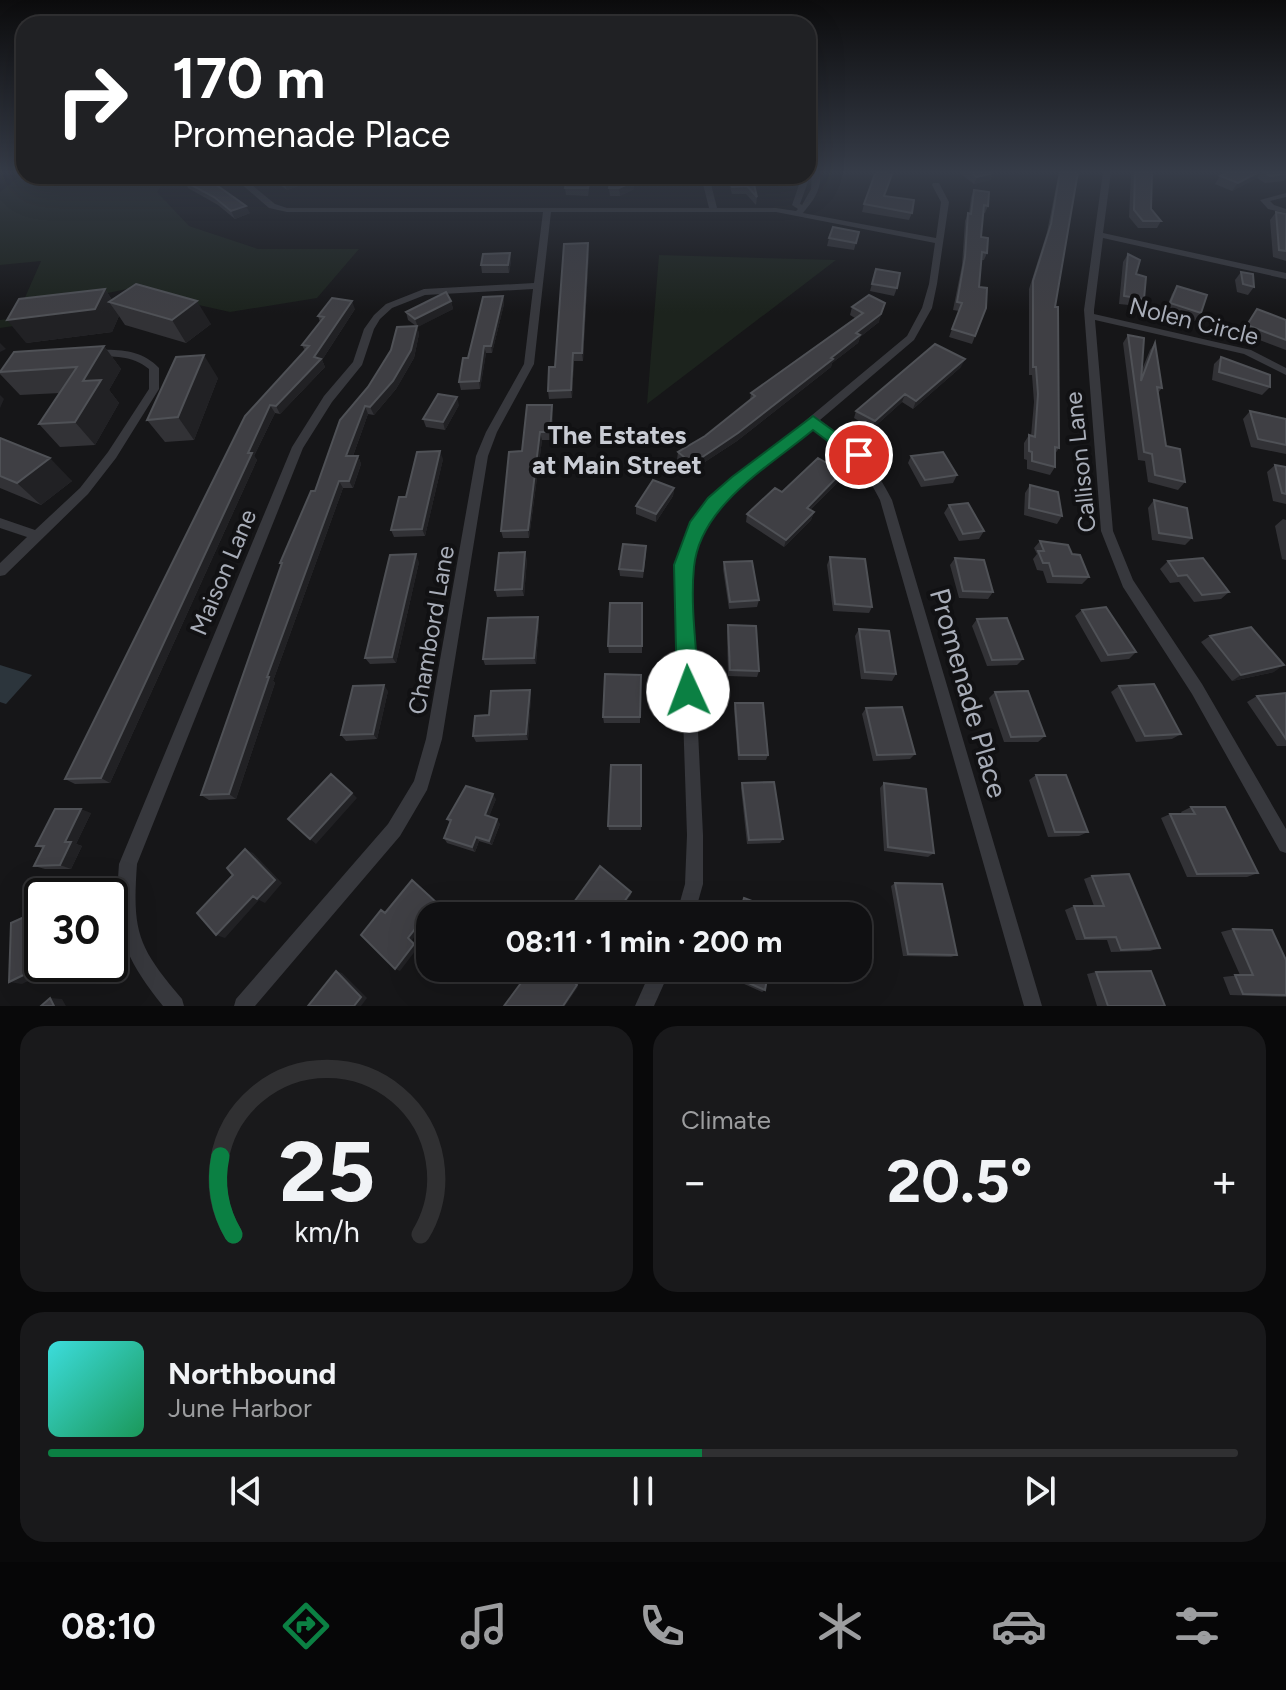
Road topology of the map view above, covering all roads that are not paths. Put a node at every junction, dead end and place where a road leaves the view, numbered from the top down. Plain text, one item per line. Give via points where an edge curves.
1 (546, 219) edge
2 (837, 219) edge
3 (942, 219) edge
4 (1102, 219) edge
5 (1100, 235) junction
6 (939, 241) junction
7 (1286, 276) edge
8 (536, 286) junction
9 (1090, 316) junction
10 (82, 354) edge
11 (1286, 372) edge
12 (813, 421) junction
13 (0, 523) edge
14 (38, 536) junction
15 (0, 571) edge
16 (1286, 845) edge
17 (689, 902) edge
18 (655, 982) edge
19 (175, 1006) edge
20 (243, 1006) edge
21 (644, 1006) edge
22 (1033, 1006) edge

1 - 8 street, Chambord Lane
2 - 6 street
3 - 6 street
4 - 5 street, Callison Lane
5 - 7 street
5 - 9 street, Callison Lane
6 - 12 street via 927,308 911,338
8 - 19 street, Maison Lane via 424,292 389,306 369,329 358,363 298,447 128,864 123,909 133,950
8 - 20 street, Chambord Lane via 529,364 489,432 482,456 434,739 421,784 394,830
9 - 11 street, Nolen Circle via 1247,352
9 - 16 street, Callison Lane via 1100,473 1112,546 1128,583 1197,689
10 - 14 street via 123,352 143,357 154,368 154,389 94,479
12 - 17 street via 714,503 699,522 684,565 695,835
12 - 22 street, Promenade Place via 859,455 886,500
13 - 14 street
14 - 15 street
18 - 21 street

